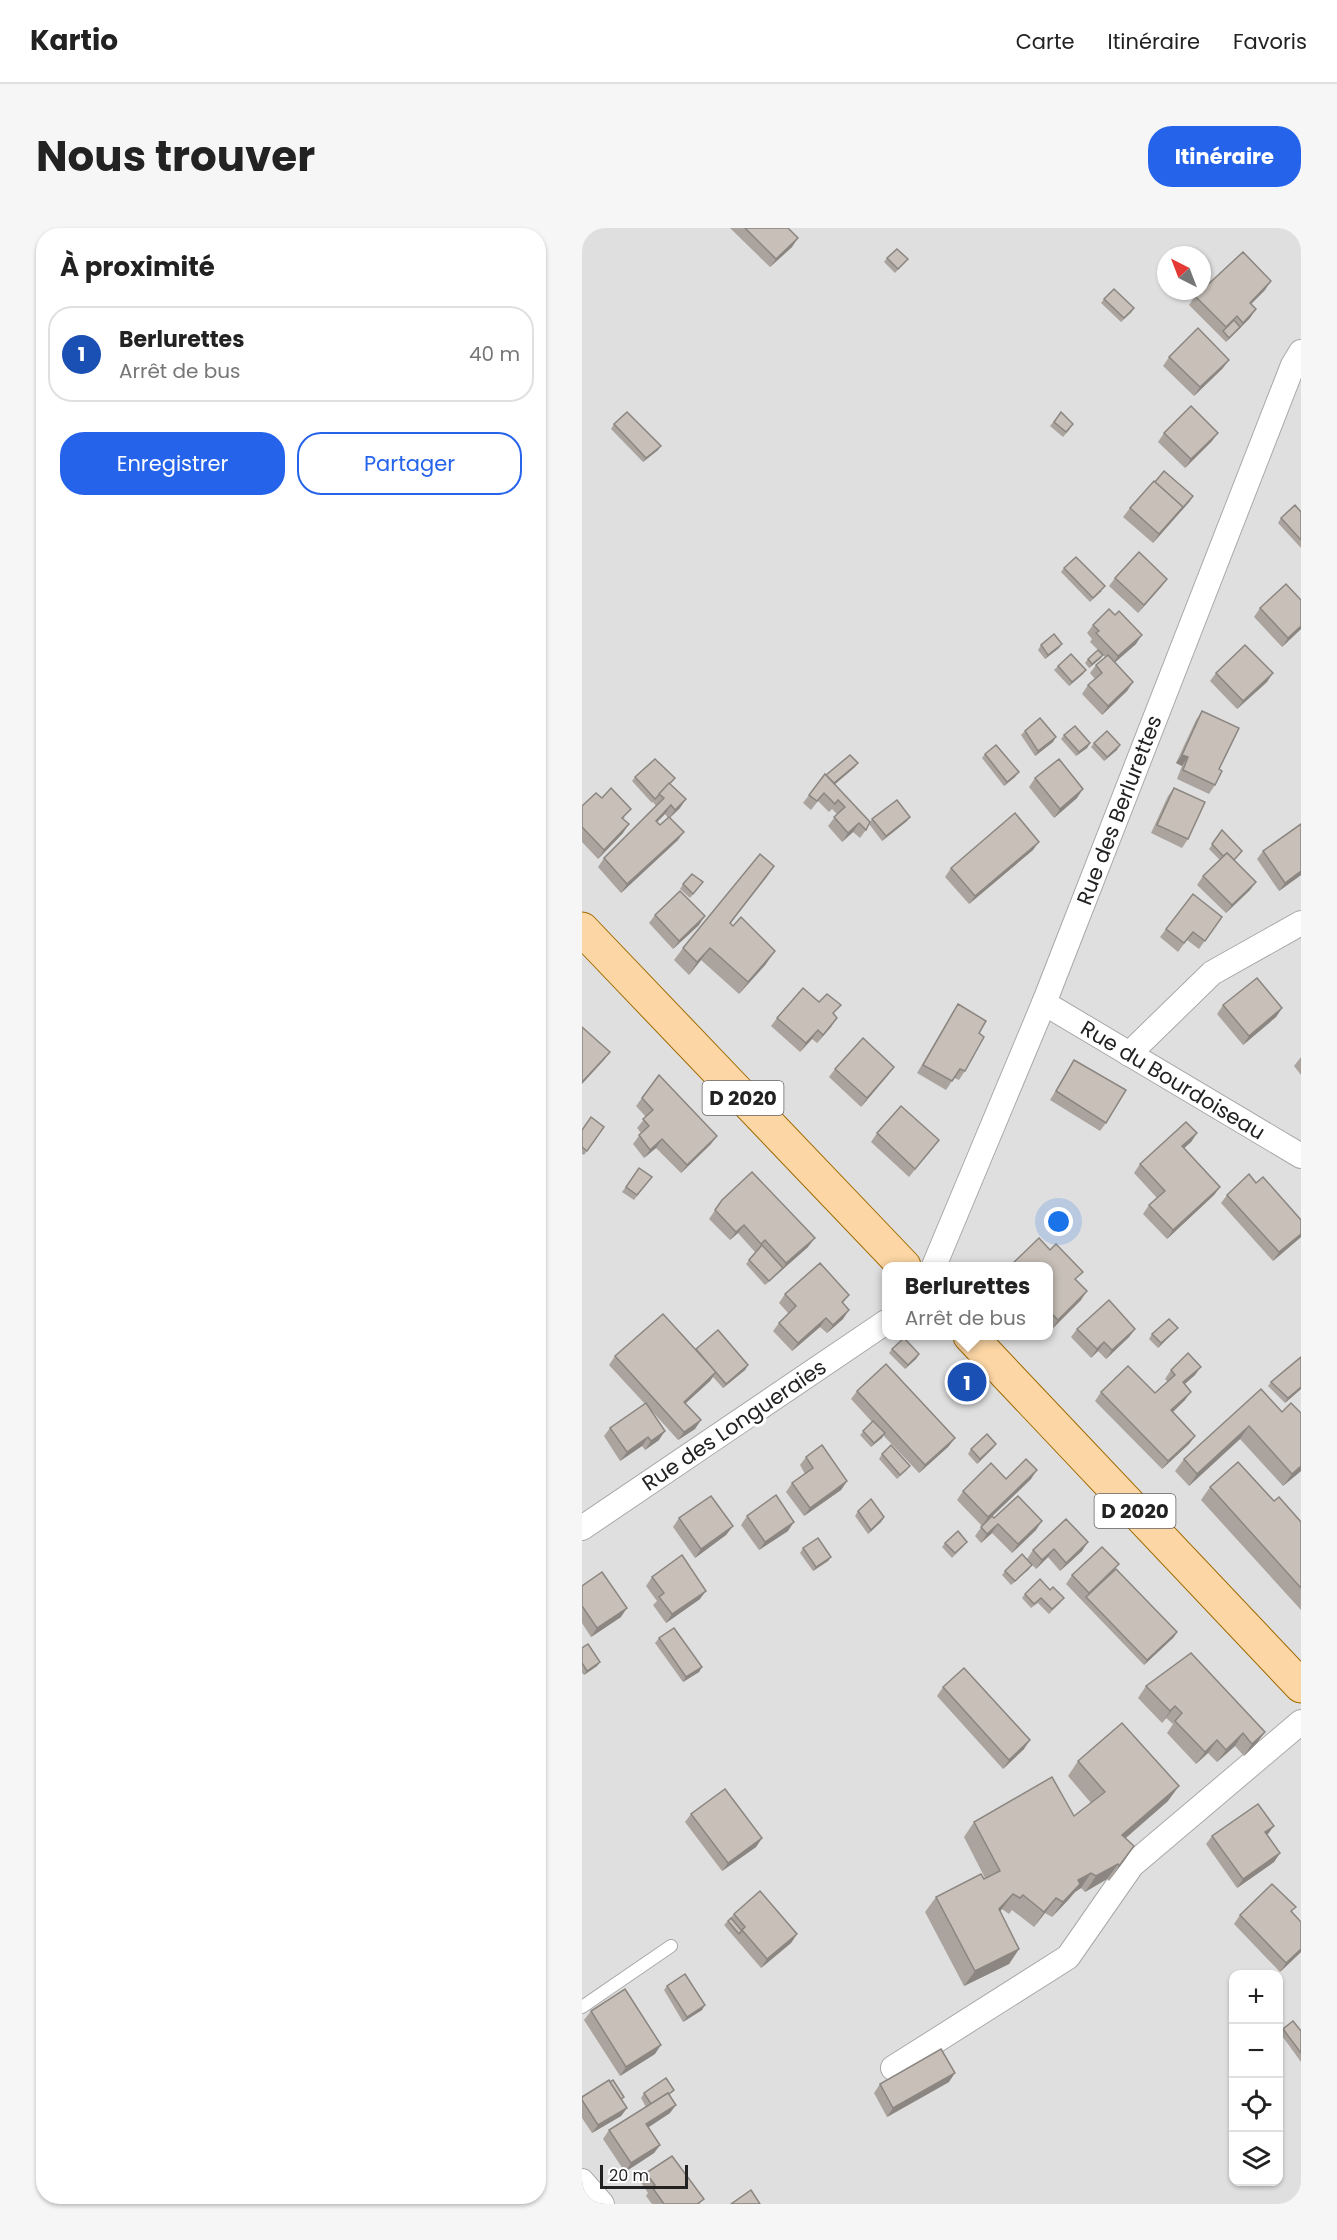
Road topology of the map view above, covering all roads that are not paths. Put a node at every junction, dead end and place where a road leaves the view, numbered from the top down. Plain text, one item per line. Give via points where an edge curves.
1 (1301, 352) edge
2 (1301, 923) edge
3 (582, 929) edge
4 (1044, 1003) junction
5 (1129, 1054) junction
6 (1301, 1156) edge
7 (900, 1262) edge
8 (936, 1262) edge
9 (882, 1325) edge
10 (975, 1340) edge
11 (582, 1528) edge
12 (1301, 1686) edge
13 (1301, 1722) edge
14 (671, 1946) dead end
15 (582, 2007) edge
16 (893, 2068) dead end
17 (582, 2181) edge
18 (602, 2204) edge

1 - 4 street, Rue des Berlurettes
2 - 5 street via 1212,973
3 - 7 main road, D 2020
4 - 5 street, Rue du Bourdoiseau
4 - 8 street, Rue des Berlurettes
5 - 6 street, Rue du Bourdoiseau
9 - 11 street, Rue des Longueraies
10 - 12 main road, D 2020
13 - 16 street via 1132,1865 1068,1956
14 - 15 lane
17 - 18 street

